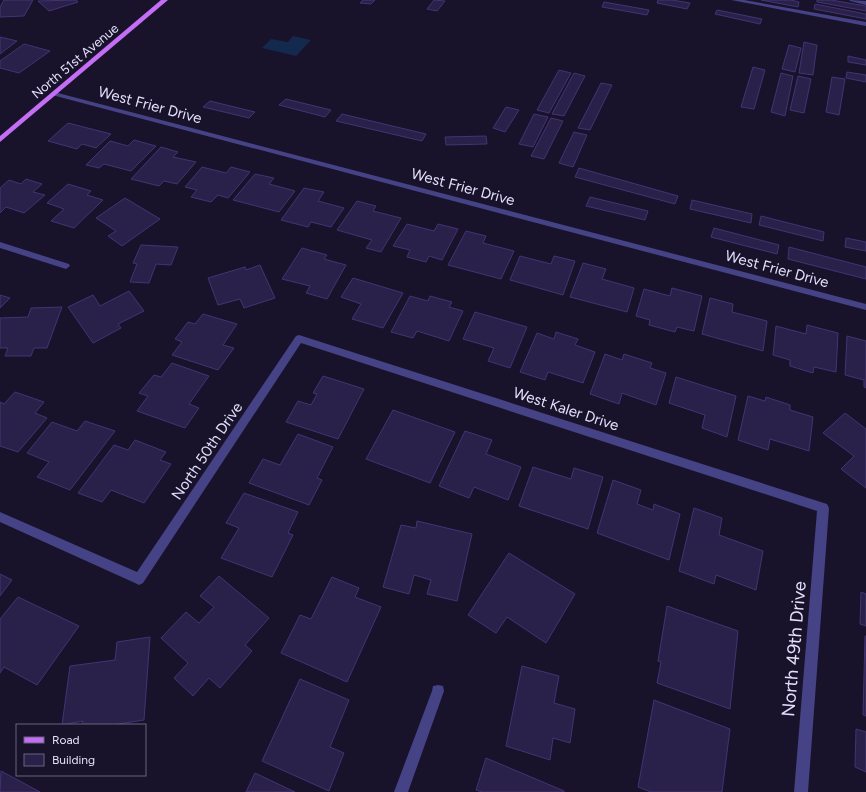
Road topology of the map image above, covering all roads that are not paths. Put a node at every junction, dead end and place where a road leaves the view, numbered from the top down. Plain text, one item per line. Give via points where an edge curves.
1 (165, 0) edge
2 (734, 0) edge
3 (852, 0) edge
4 (866, 2) edge
5 (866, 24) edge
6 (54, 94) junction
7 (0, 140) edge
8 (0, 246) edge
9 (66, 266) dead end
10 (866, 307) edge
11 (299, 339) joint
12 (823, 508) joint
13 (0, 517) edge
14 (438, 691) dead end
15 (401, 792) edge
16 (801, 792) edge

1 - 6 main road, North 51st Avenue
2 - 5 street
3 - 4 street
6 - 7 main road, North 51st Avenue
6 - 10 street, West Frier Drive
8 - 9 street
11 - 12 street, West Kaler Drive
11 - 13 street, North 50th Drive via 140,579
12 - 16 street, North 49th Drive
14 - 15 street

